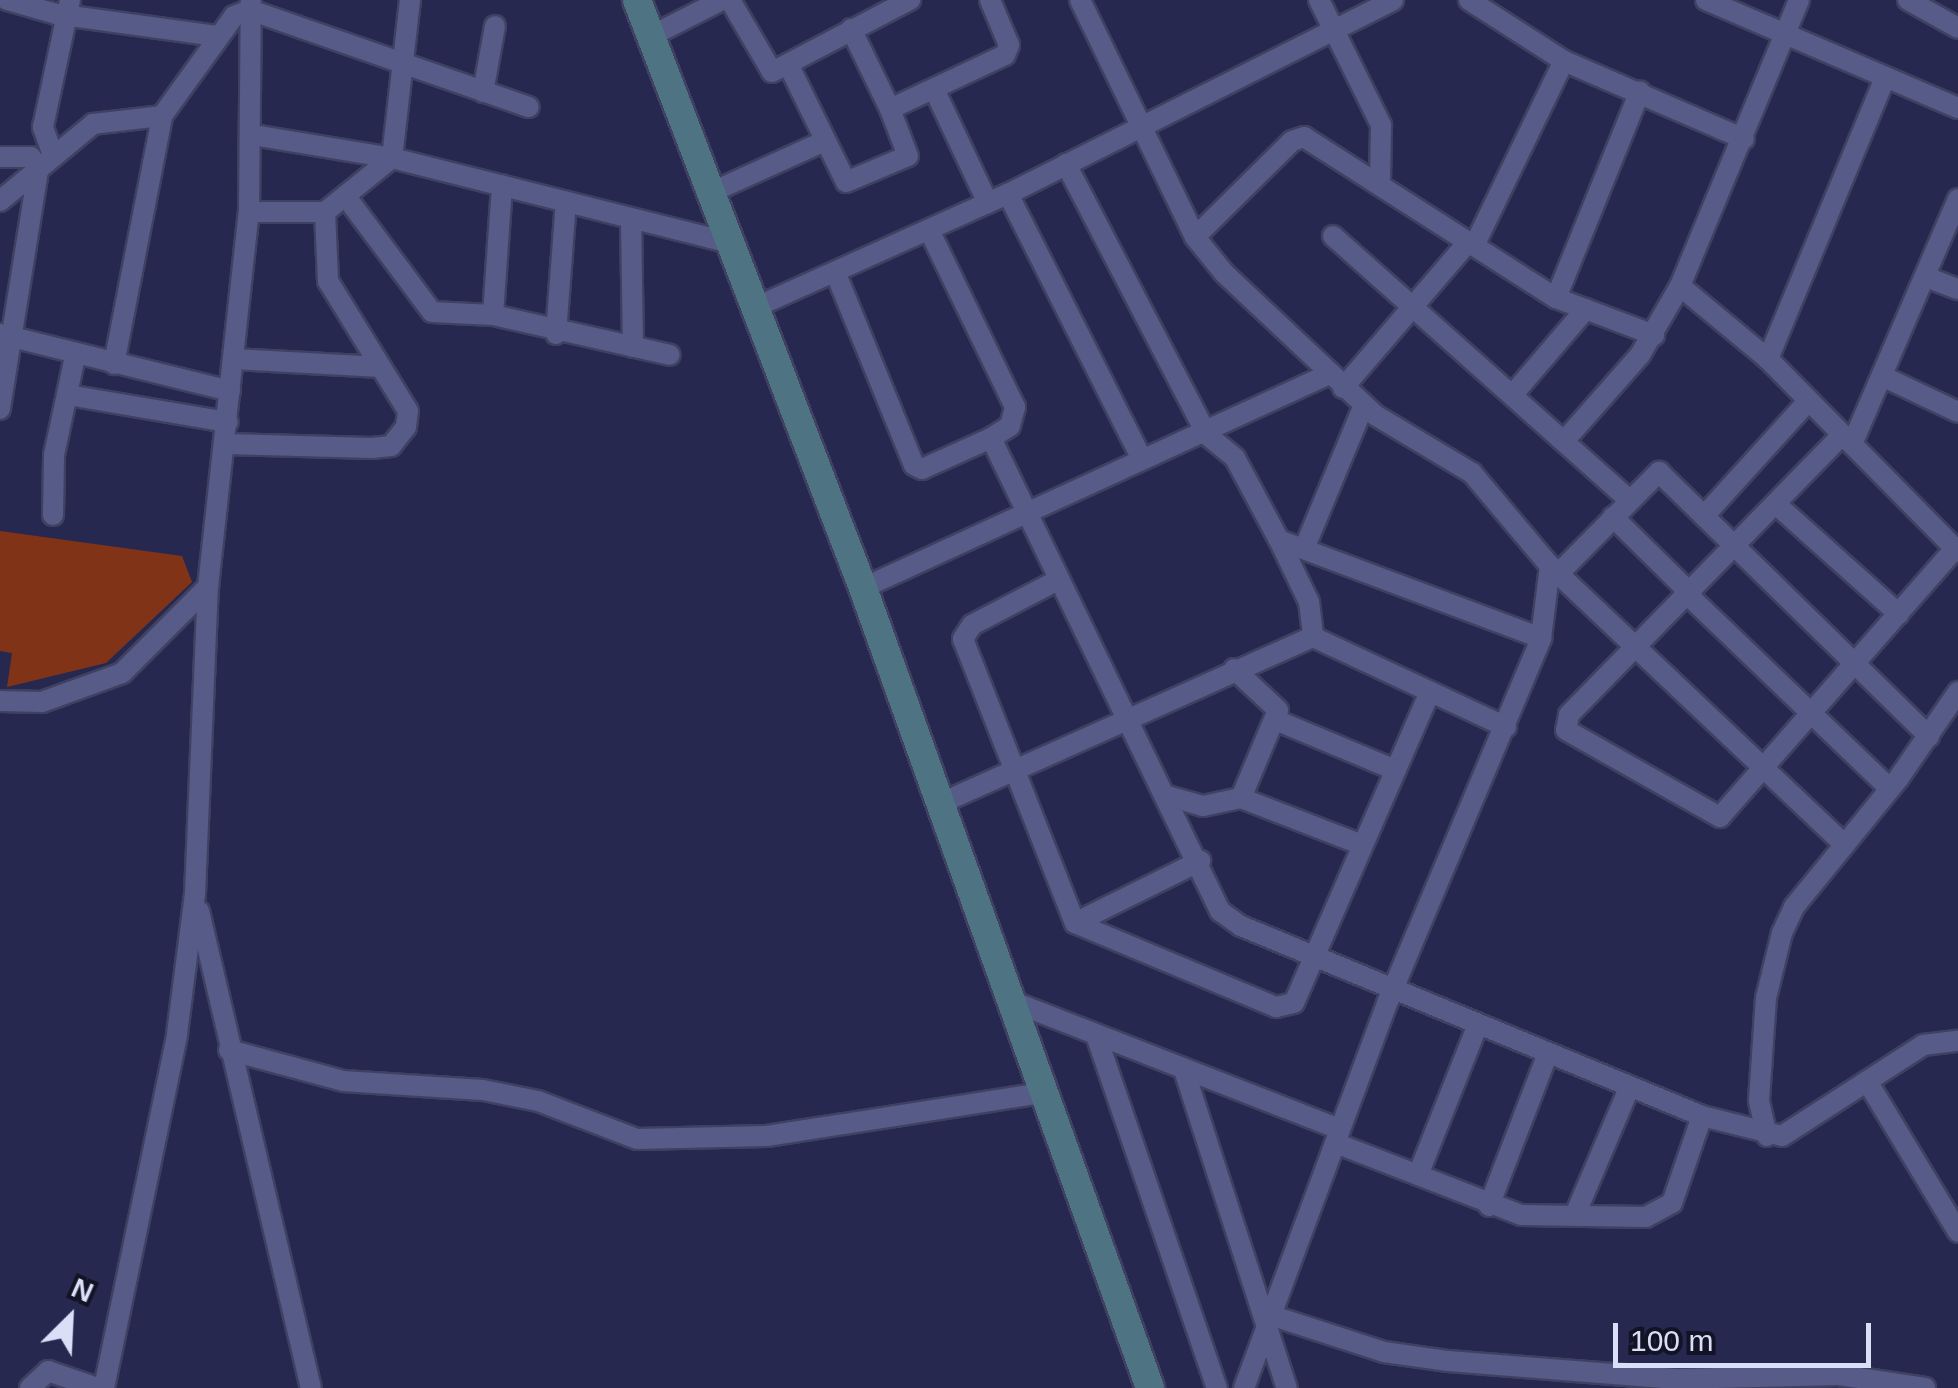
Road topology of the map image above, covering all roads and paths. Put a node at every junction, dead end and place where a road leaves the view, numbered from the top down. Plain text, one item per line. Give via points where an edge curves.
1 (410, 0) edge
2 (637, 0) edge
3 (722, 0) edge
4 (730, 0) edge
5 (910, 0) edge
6 (990, 0) edge
7 (1080, 0) edge
8 (1319, 0) edge
9 (1393, 0) edge
10 (1468, 0) edge
11 (1706, 0) edge
12 (1799, 0) edge
13 (1912, 1) edge
14 (19, 2) edge
15 (250, 5) edge
16 (67, 8) edge
17 (495, 26) dead end
18 (1958, 28) edge
19 (851, 29) junction
20 (1334, 31) junction
21 (653, 34) junction
22 (217, 36) junction
23 (1784, 36) junction
24 (1564, 61) junction
25 (788, 64) junction
26 (407, 68) junction
27 (1885, 78) junction
28 (934, 89) junction
29 (1640, 91) junction
30 (484, 92) junction
31 (529, 106) dead end
32 (1958, 108) edge
33 (890, 110) junction
34 (162, 116) junction
35 (1141, 127) junction
36 (253, 135) junction
37 (1744, 139) junction
38 (824, 140) junction
39 (0, 157) edge
40 (392, 158) junction
41 (45, 163) junction
42 (1066, 164) junction
43 (502, 185) junction
44 (1380, 185) junction
45 (712, 192) junction
46 (347, 198) junction
47 (998, 198) junction
48 (1958, 198) edge
49 (566, 200) junction
50 (0, 201) edge
51 (250, 212) junction
52 (325, 212) junction
53 (631, 219) junction
54 (929, 230) junction
55 (1333, 236) dead end
56 (1194, 237) junction
57 (732, 244) junction
58 (1471, 244) junction
59 (836, 274) junction
60 (1926, 276) junction
61 (1680, 286) junction
62 (1958, 289) edge
63 (1556, 298) junction
64 (756, 307) junction
65 (1413, 308) junction
66 (1586, 309) junction
67 (492, 315) junction
68 (556, 334) junction
69 (4, 335) edge
70 (1654, 335) junction
71 (633, 347) junction
72 (670, 355) dead end
73 (76, 356) junction
74 (234, 358) junction
75 (1768, 358) junction
76 (114, 364) junction
77 (381, 367) junction
78 (1882, 376) junction
79 (1335, 382) junction
80 (230, 391) junction
81 (1515, 392) junction
82 (68, 395) junction
83 (1809, 400) junction
84 (1364, 406) junction
85 (0, 409) edge
86 (1958, 412) edge
87 (228, 422) junction
88 (1206, 435) junction
89 (990, 438) junction
90 (1566, 439) junction
91 (1847, 440) junction
92 (226, 444) junction
93 (1142, 459) junction
94 (1629, 500) junction
95 (1778, 506) junction
96 (1032, 512) junction
97 (53, 515) dead end
98 (1704, 516) junction
99 (1613, 517) junction
100 (1279, 540) junction
101 (1304, 549) junction
102 (1736, 549) junction
103 (1957, 550) edge
104 (1554, 570) junction
105 (1058, 580) junction
106 (208, 587) junction
107 (863, 588) junction
108 (1691, 596) junction
109 (1899, 614) junction
110 (1313, 637) junction
111 (1541, 638) junction
112 (1638, 651) junction
113 (1855, 666) junction
114 (1234, 669) junction
115 (1958, 692) edge
116 (1430, 694) junction
117 (0, 701) edge
118 (1812, 716) junction
119 (1129, 719) junction
120 (1278, 721) junction
121 (1506, 726) junction
122 (1928, 736) junction
123 (1395, 770) junction
124 (1764, 772) junction
125 (1019, 773) junction
126 (1890, 789) junction
127 (1168, 796) junction
128 (1241, 798) junction
129 (940, 804) junction
130 (1844, 844) junction
131 (1362, 845) junction
132 (1200, 861) junction
133 (195, 894) junction
134 (1076, 923) junction
135 (1313, 955) junction
136 (1393, 989) junction
137 (1011, 1001) junction
138 (1478, 1024) junction
139 (1096, 1035) junction
140 (1958, 1041) edge
141 (228, 1050) junction
142 (1548, 1053) junction
143 (1184, 1070) junction
144 (1866, 1081) junction
145 (1630, 1086) junction
146 (1041, 1092) junction
147 (1702, 1116) junction
148 (1338, 1136) junction
149 (1767, 1136) junction
150 (1418, 1175) junction
151 (1488, 1206) junction
152 (1575, 1215) junction
153 (1958, 1232) edge
154 (1268, 1321) junction
155 (30, 1388) edge
156 (100, 1388) edge
157 (311, 1388) edge
158 (1150, 1388) edge
159 (1218, 1388) edge
160 (1244, 1388) edge
161 (1287, 1388) edge
162 (1925, 1388) edge

1 - 26 street
2 - 21 main road
3 - 21 street
4 - 25 street via 765,68 772,72
5 - 19 street
6 - 28 street via 1008,52
7 - 35 street
8 - 20 street
9 - 20 street
10 - 24 street
11 - 23 street
12 - 23 street
13 - 18 street
14 - 16 street
15 - 22 street
15 - 26 street
15 - 36 street
16 - 22 street
16 - 41 street via 43,127
17 - 30 street
19 - 25 street
19 - 33 street
20 - 35 street
20 - 44 street via 1381,125
21 - 45 main road
22 - 34 street
23 - 27 street
23 - 37 street
24 - 29 street
24 - 58 street
25 - 38 street
26 - 30 street
26 - 40 street
27 - 32 street
27 - 75 street
28 - 33 street
28 - 47 street
29 - 37 street
29 - 63 street
30 - 31 street
33 - 38 street via 910,154 854,183 843,179
34 - 41 street via 110,118
34 - 76 street
35 - 42 street
35 - 56 street
36 - 40 street
36 - 51 street
37 - 61 street
38 - 45 street
39 - 41 street
40 - 43 street
40 - 46 street
41 - 50 street
41 - 69 street
42 - 47 street
42 - 88 street
43 - 49 street
43 - 67 street
44 - 56 street via 1299,138
44 - 58 street
45 - 57 main road
46 - 52 street
46 - 67 street via 432,312
47 - 54 street
47 - 93 street
48 - 60 street
49 - 53 street
49 - 68 street
51 - 52 street
51 - 74 street
52 - 77 street via 328,281
53 - 57 street
53 - 71 street
54 - 59 street
54 - 89 street via 1015,406 1010,426
55 - 65 street
56 - 79 street
57 - 64 main road
58 - 63 street
58 - 65 street
59 - 64 street
59 - 89 street via 914,466 922,470
60 - 62 street
60 - 78 street
61 - 70 street
61 - 75 street
63 - 66 street
64 - 107 main road
65 - 79 street
65 - 81 street
66 - 70 street
66 - 81 street
67 - 68 street
68 - 71 street
69 - 73 street
69 - 85 street
70 - 90 street
71 - 72 street
73 - 76 street
73 - 82 street
74 - 77 street
74 - 80 street
75 - 83 street
76 - 80 street
77 - 92 street via 408,411 406,428 391,446
78 - 86 street
78 - 91 street
79 - 84 street
79 - 88 street
80 - 87 street
81 - 90 street
82 - 87 street
82 - 97 street via 54,455
83 - 91 street
83 - 98 street
84 - 101 street
84 - 104 street via 1472,473
87 - 92 street
88 - 93 street
88 - 100 street via 1236,458
89 - 96 street
90 - 94 street
91 - 95 street
91 - 103 street
92 - 106 street
93 - 96 street
94 - 98 street via 1659,472
94 - 99 street
95 - 102 street
95 - 109 street
96 - 105 street
96 - 107 street
98 - 102 street
99 - 104 street
99 - 108 street
100 - 101 street
100 - 110 street via 1308,602
101 - 111 street
102 - 108 street
102 - 113 street
103 - 109 street
104 - 111 street
104 - 112 street
105 - 119 street
105 - 125 street via 964,634
106 - 117 street via 122,673 42,702
106 - 133 street
107 - 129 main road
108 - 112 street
108 - 118 street
109 - 113 street
110 - 114 street
110 - 116 street
111 - 121 street
112 - 124 street
112 - 124 street via 1569,715 1566,730 1712,816 1724,814
113 - 118 street
113 - 122 street
114 - 119 street
114 - 120 street via 1262,688
115 - 122 street
116 - 121 street
116 - 123 street
118 - 124 street
118 - 126 street
119 - 125 street
119 - 127 street
120 - 123 street
120 - 128 street
121 - 136 street
122 - 126 street
123 - 131 street
124 - 130 street
125 - 129 street
125 - 134 street
126 - 130 street
127 - 128 street via 1203,806
127 - 132 street
128 - 131 street
129 - 137 main road
130 - 149 street via 1794,907 1770,962 1759,1100
131 - 135 street
132 - 134 street
132 - 135 street via 1220,911 1232,921
133 - 141 street
133 - 156 street via 177,1034
134 - 135 street via 1284,1009 1294,1003
135 - 136 street
136 - 138 street
136 - 148 street
137 - 139 street
137 - 146 main road
138 - 142 street
138 - 150 street
139 - 143 street
139 - 159 street
140 - 144 street via 1923,1045
141 - 146 street via 343,1081 483,1090 538,1101 638,1140 767,1136
141 - 157 street via 289,1275
142 - 145 street
142 - 151 street
143 - 148 street
143 - 154 street
144 - 149 street via 1793,1133
144 - 153 street
145 - 147 street
145 - 152 street
146 - 158 main road
147 - 149 street
147 - 152 street via 1672,1202 1646,1217
148 - 150 street
148 - 154 street
150 - 151 street
151 - 152 street via 1522,1215
154 - 160 street
154 - 161 street
154 - 162 street via 1384,1352 1448,1361 1676,1379 1839,1375
155 - 156 street via 48,1371

